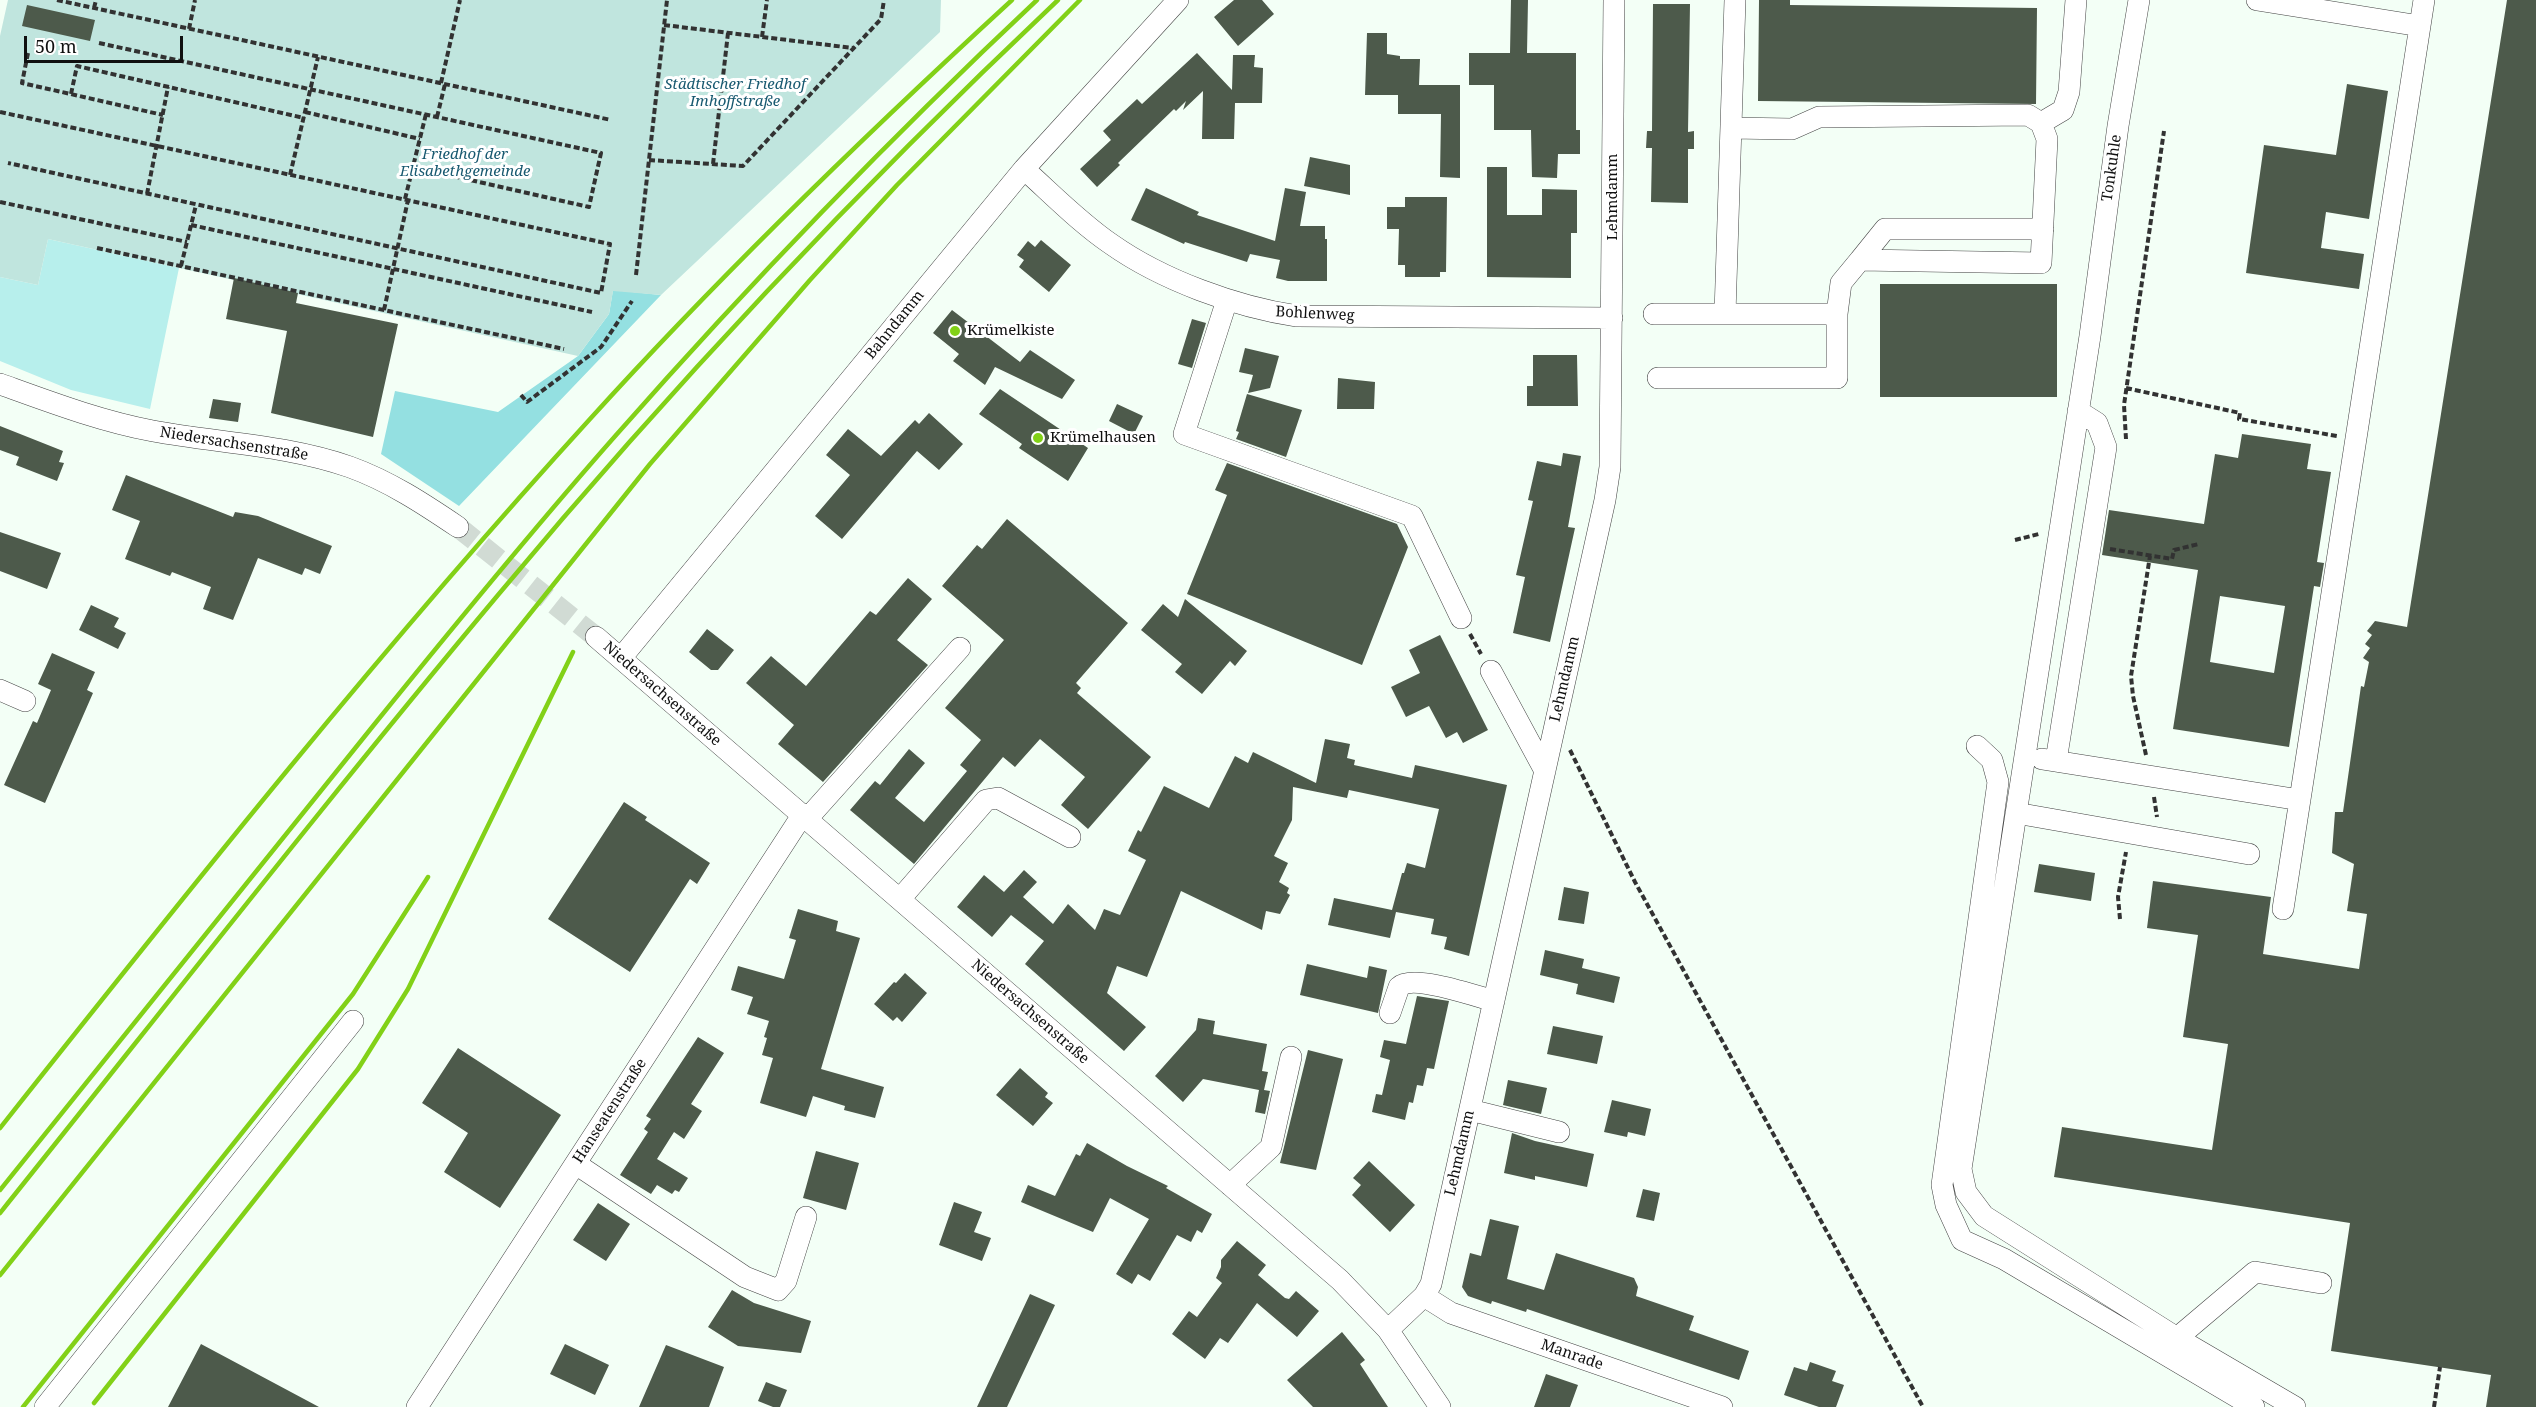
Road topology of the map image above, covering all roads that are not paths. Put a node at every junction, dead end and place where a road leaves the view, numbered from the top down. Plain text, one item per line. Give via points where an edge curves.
1 (1178, 0) edge
2 (1614, 0) edge
3 (1735, 0) edge
4 (2076, 0) edge
5 (2139, 0) edge
6 (2258, 0) edge
7 (2424, 0) edge
8 (2420, 26) junction
9 (2041, 123) junction
10 (1731, 128) junction
11 (1024, 169) junction
12 (2043, 229) junction
13 (1860, 261) junction
14 (1227, 300) junction
15 (1654, 314) dead end
16 (1725, 314) junction
17 (1837, 314) junction
18 (1612, 318) junction
19 (1658, 378) dead end
20 (0, 384) edge
21 (2078, 411) junction
22 (458, 527) tunnel mouth
23 (1461, 618) road end
24 (596, 637) tunnel mouth
25 (960, 648) dead end
26 (621, 658) junction
27 (1491, 671) road end
28 (0, 690) edge
29 (25, 701) dead end
30 (1977, 746) dead end
31 (2025, 757) junction
32 (2056, 761) junction
33 (1545, 771) junction
34 (2300, 800) junction
35 (2016, 813) junction
36 (805, 817) junction
37 (1070, 837) dead end
38 (2249, 854) dead end
39 (900, 899) junction
40 (2283, 909) dead end
41 (1494, 1001) junction
42 (1390, 1013) dead end
43 (353, 1021) dead end
44 (1291, 1057) dead end
45 (1470, 1110) junction
46 (1558, 1132) dead end
47 (576, 1164) junction
48 (1230, 1185) junction
49 (806, 1217) dead end
50 (2321, 1283) dead end
51 (1424, 1296) junction
52 (1388, 1330) junction
53 (2177, 1338) junction
54 (45, 1407) edge
55 (417, 1407) edge
56 (1440, 1407) edge
57 (1722, 1407) edge
58 (2254, 1407) edge
59 (2295, 1407) edge

1 - 11 street, Bahndamm
2 - 18 street, Lehmdamm
3 - 10 street
4 - 9 street via 2069,92 2062,110
5 - 21 street, Tonkuhle
6 - 8 street
7 - 8 street
8 - 34 street
9 - 10 street via 2028,115 1819,117 1792,129
9 - 12 street via 2046,139
10 - 16 street
11 - 14 street, Bohlenweg via 1111,244 1143,264
11 - 26 street, Bahndamm
12 - 13 street via 1885,229
12 - 13 street via 2042,263
13 - 17 street via 1841,283
14 - 18 street, Bohlenweg via 1297,316
14 - 23 street via 1184,434 1412,516
15 - 16 street
16 - 17 street
17 - 19 street via 1837,378
18 - 33 street, Lehmdamm via 1610,467
20 - 22 street, Niedersachsenstraße via 102,419 152,431 308,455 351,467 390,485
21 - 31 street, Tonkuhle
21 - 32 street via 2097,423 2106,447
24 - 26 street, Niedersachsenstraße
25 - 36 street, Hanseatenstraße
26 - 36 street, Niedersachsenstraße
27 - 33 street
28 - 29 street
30 - 58 street via 1992,760 1998,782 1942,1185 1946,1205 1962,1240 2004,1259
31 - 32 street
31 - 35 street, Tonkuhle
32 - 34 street
33 - 41 street, Lehmdamm
34 - 40 street
35 - 38 street
35 - 53 street, Tonkuhle via 1961,1169 1966,1192 1984,1216
36 - 39 street, Niedersachsenstraße
36 - 47 street, Hanseatenstraße
37 - 39 street via 998,798 986,800
39 - 48 street, Niedersachsenstraße
41 - 42 street via 1407,982 1399,987
41 - 45 street, Lehmdamm
43 - 54 street
44 - 48 street via 1271,1147
45 - 46 street
45 - 51 street, Lehmdamm via 1431,1284
47 - 49 street via 745,1277 778,1290 786,1281
47 - 55 street, Hanseatenstraße
48 - 52 street, Niedersachsenstraße via 1340,1280
50 - 53 street via 2255,1272
51 - 52 street, Lehmdamm
51 - 57 street, Manrade via 1451,1313
52 - 56 street, Niedersachsenstraße
53 - 59 street, Tonkuhle

